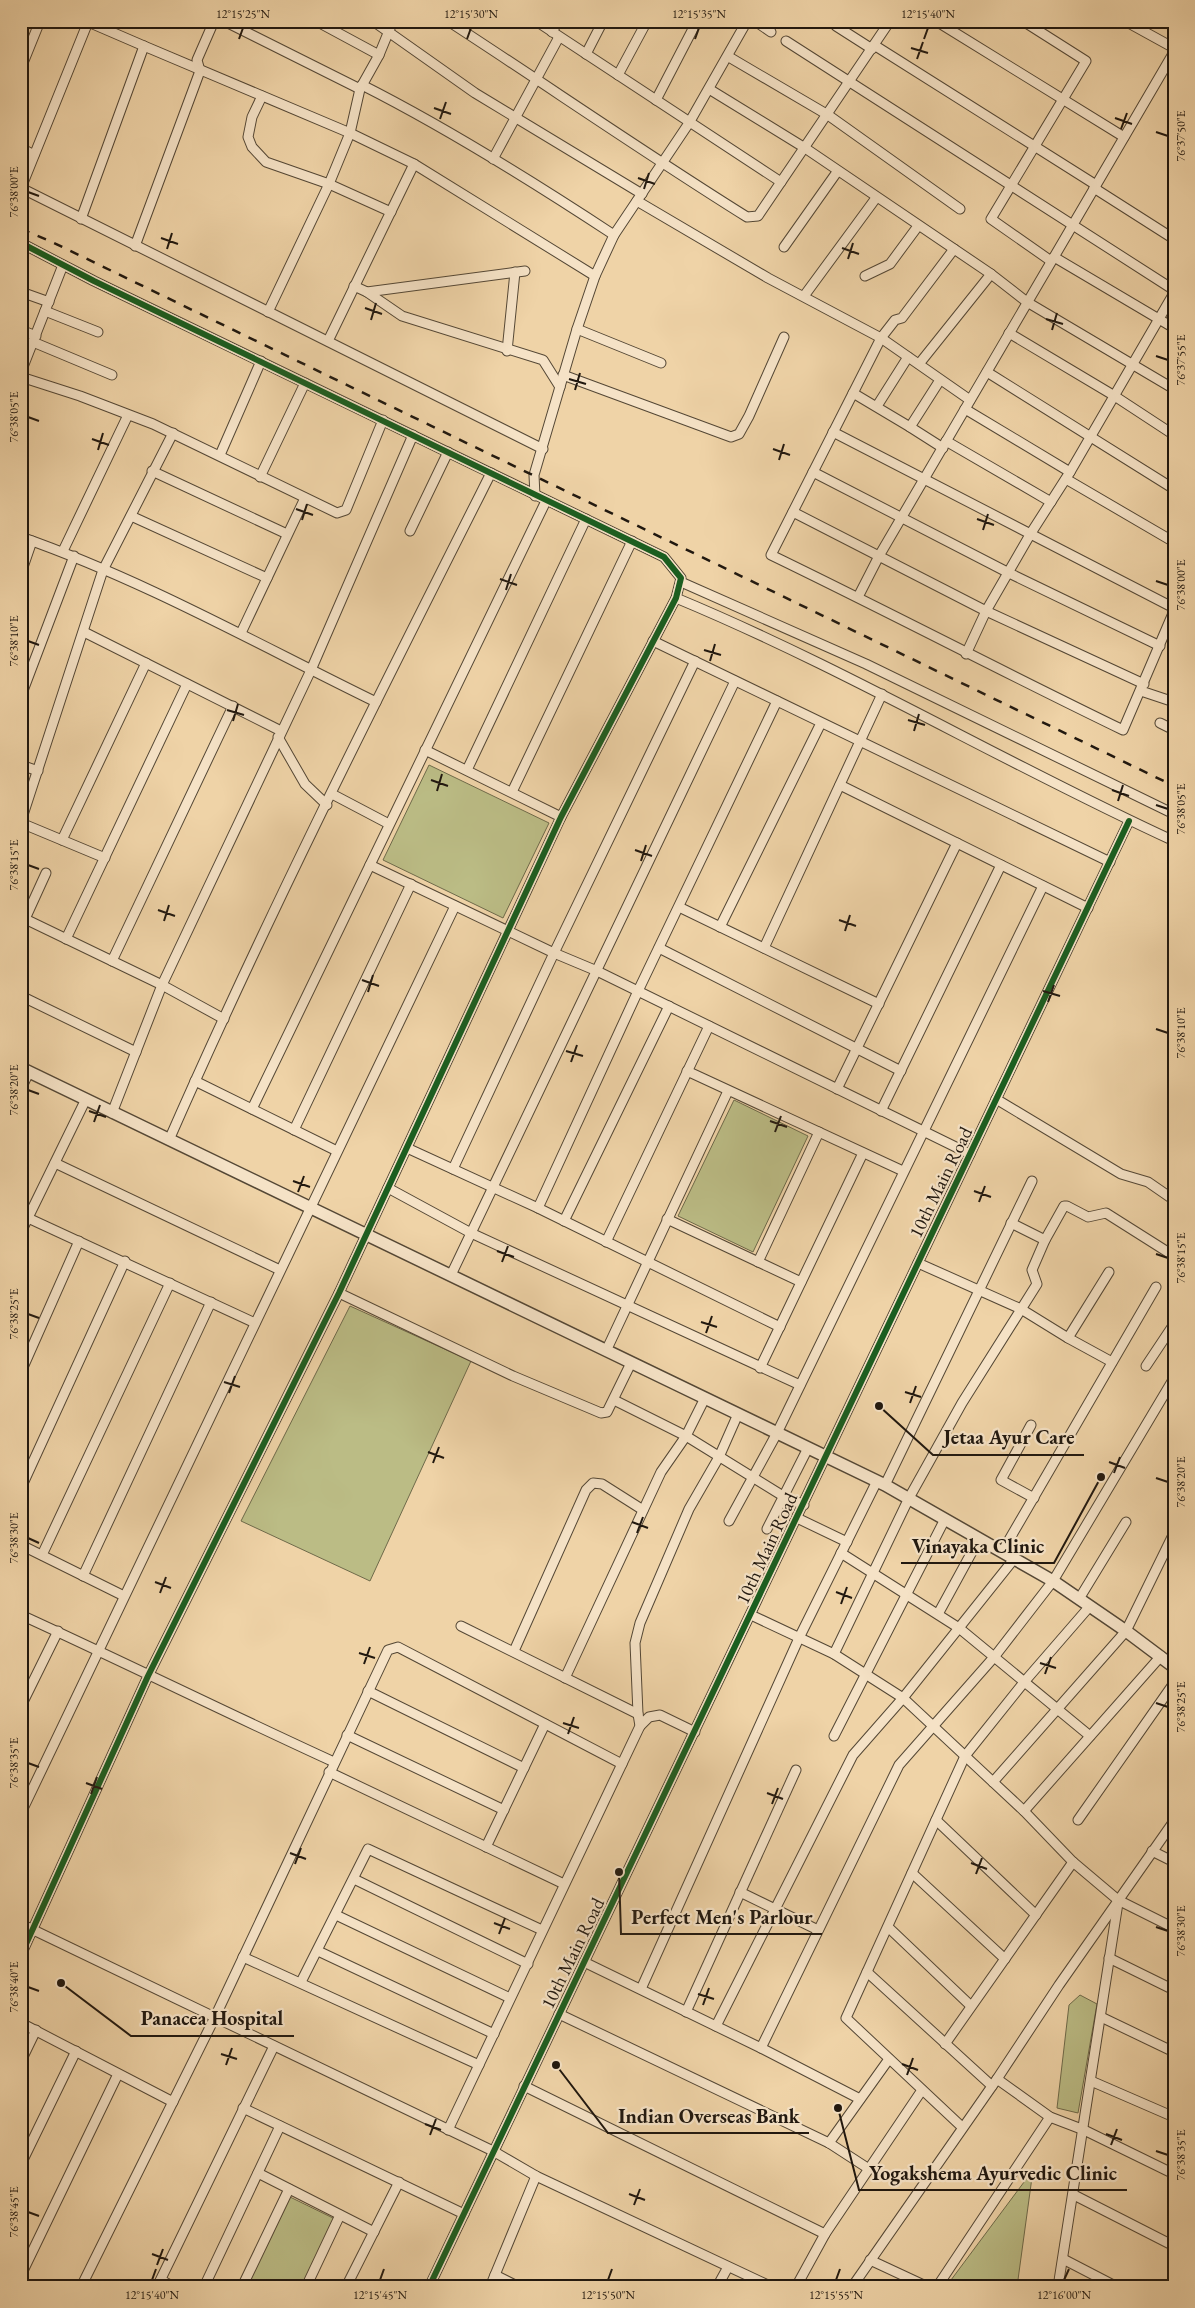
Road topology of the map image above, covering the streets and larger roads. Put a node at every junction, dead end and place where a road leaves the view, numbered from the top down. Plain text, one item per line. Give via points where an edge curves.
1 (40, 21) edge
2 (214, 21) edge
3 (224, 21) edge
4 (316, 21) edge
5 (373, 21) edge
6 (393, 21) edge
7 (448, 21) edge
8 (536, 21) edge
9 (558, 21) edge
10 (603, 21) edge
11 (647, 21) edge
12 (697, 21) edge
13 (747, 21) edge
14 (755, 21) edge
15 (839, 21) edge
16 (890, 21) edge
17 (936, 21) edge
18 (1023, 21) edge
19 (1125, 21) edge
20 (87, 22) edge
21 (771, 32) dead end
22 (388, 34) junction
23 (556, 34) junction
24 (786, 42) dead end
25 (144, 46) junction
26 (873, 47) junction
27 (1174, 50) edge
28 (586, 54) junction
29 (379, 55) junction
30 (729, 56) junction
31 (1170, 66) edge
32 (21, 68) edge
33 (200, 71) junction
34 (618, 75) junction
35 (537, 78) junction
36 (850, 82) junction
37 (361, 87) junction
38 (709, 89) junction
39 (262, 96) junction
40 (1064, 99) junction
41 (656, 100) junction
42 (828, 115) junction
43 (516, 118) junction
44 (689, 123) junction
45 (350, 134) junction
46 (1124, 137) junction
47 (1035, 147) junction
48 (21, 148) edge
49 (805, 148) junction
50 (34, 155) junction
51 (493, 159) junction
52 (414, 164) junction
53 (662, 164) junction
54 (837, 172) junction
55 (781, 182) junction
56 (329, 184) junction
57 (1012, 184) junction
58 (1095, 187) junction
59 (21, 188) edge
60 (640, 197) junction
61 (876, 198) junction
62 (960, 208) dead end
63 (391, 212) junction
64 (81, 219) junction
65 (918, 226) junction
66 (1073, 227) junction
67 (614, 235) junction
68 (1174, 239) edge
69 (21, 243) edge
70 (135, 246) junction
71 (784, 248) dead end
72 (954, 250) junction
73 (1053, 259) junction
74 (63, 266) junction
75 (525, 271) dead end
76 (515, 272) junction
77 (992, 274) junction
78 (595, 276) junction
79 (865, 276) dead end
80 (354, 286) junction
81 (21, 292) edge
82 (367, 292) junction
83 (1174, 292) edge
84 (804, 296) junction
85 (49, 302) junction
86 (1028, 302) junction
87 (45, 311) junction
88 (268, 312) junction
89 (1159, 320) junction
90 (1174, 328) edge
91 (577, 329) junction
92 (21, 330) edge
93 (98, 332) dead end
94 (1009, 334) junction
95 (784, 337) dead end
96 (881, 338) junction
97 (34, 339) junction
98 (328, 341) junction
99 (507, 351) junction
100 (908, 357) junction
101 (261, 361) junction
102 (661, 363) dead end
103 (919, 364) junction
104 (1132, 365) junction
105 (21, 372) edge
106 (987, 372) junction
107 (112, 375) dead end
108 (563, 375) junction
109 (21, 377) edge
110 (940, 380) junction
111 (306, 383) junction
112 (560, 387) junction
113 (1174, 389) edge
114 (853, 393) junction
115 (1113, 395) junction
116 (970, 400) junction
117 (876, 406) junction
118 (965, 409) junction
119 (128, 415) junction
120 (384, 420) junction
121 (910, 427) junction
122 (833, 432) junction
123 (173, 433) junction
124 (413, 435) junction
125 (1174, 435) edge
126 (1089, 437) junction
127 (944, 444) junction
128 (543, 449) junction
129 (448, 452) junction
130 (220, 455) junction
131 (152, 471) junction
132 (490, 472) junction
133 (813, 472) junction
134 (1068, 476) junction
135 (260, 477) junction
136 (924, 478) junction
137 (1174, 489) edge
138 (535, 496) junction
139 (305, 498) junction
140 (546, 501) junction
141 (1051, 502) junction
142 (793, 512) junction
143 (131, 516) junction
144 (902, 518) junction
145 (586, 519) junction
146 (410, 531) dead end
147 (1031, 533) junction
148 (287, 534) junction
149 (21, 537) edge
150 (32, 541) junction
151 (632, 541) junction
152 (1174, 542) edge
153 (63, 551) junction
154 (74, 556) junction
155 (879, 556) junction
156 (103, 570) junction
157 (21, 573) edge
158 (1009, 573) junction
159 (267, 578) junction
160 (681, 582) junction
161 (858, 597) junction
162 (676, 598) junction
163 (1174, 609) edge
164 (986, 611) junction
165 (84, 632) junction
166 (241, 633) junction
167 (653, 641) junction
168 (1160, 646) junction
169 (966, 654) junction
170 (695, 661) junction
171 (146, 662) junction
172 (311, 670) junction
173 (735, 681) junction
174 (187, 684) junction
175 (1142, 688) junction
176 (882, 694) junction
177 (21, 696) edge
178 (777, 701) junction
179 (376, 702) junction
180 (1174, 702) edge
181 (233, 706) junction
182 (821, 723) junction
183 (1160, 724) dead end
184 (1174, 730) edge
185 (279, 734) junction
186 (858, 741) junction
187 (425, 750) junction
188 (21, 765) edge
189 (467, 770) junction
190 (38, 771) junction
191 (840, 785) junction
192 (512, 792) junction
193 (332, 794) junction
194 (327, 805) junction
195 (1174, 814) edge
196 (560, 817) junction
197 (1129, 821) junction
198 (21, 822) edge
199 (389, 824) junction
200 (62, 840) junction
201 (1174, 841) edge
202 (957, 843) junction
203 (105, 858) junction
204 (1110, 862) junction
205 (370, 865) junction
206 (1001, 865) junction
207 (46, 873) dead end
208 (411, 884) junction
209 (1043, 886) junction
210 (455, 906) junction
211 (679, 907) junction
212 (1088, 908) junction
213 (23, 918) edge
214 (720, 927) junction
215 (506, 930) junction
216 (66, 939) junction
217 (659, 948) junction
218 (764, 948) junction
219 (554, 953) junction
220 (112, 961) junction
221 (597, 971) junction
222 (162, 985) junction
223 (638, 991) junction
224 (21, 996) edge
225 (879, 1004) junction
226 (669, 1006) junction
227 (224, 1019) junction
228 (709, 1026) junction
229 (857, 1048) junction
230 (136, 1052) junction
231 (25, 1070) edge
232 (687, 1071) junction
233 (900, 1071) junction
234 (195, 1081) junction
235 (837, 1089) junction
236 (21, 1090) edge
237 (728, 1091) junction
238 (86, 1099) junction
239 (996, 1099) junction
240 (252, 1109) junction
241 (881, 1111) junction
242 (112, 1113) junction
243 (294, 1130) junction
244 (923, 1131) junction
245 (819, 1132) junction
246 (169, 1140) junction
247 (407, 1148) junction
248 (338, 1151) junction
249 (863, 1153) junction
250 (970, 1154) junction
251 (55, 1163) junction
252 (453, 1169) junction
253 (903, 1171) junction
254 (1032, 1181) dead end
255 (388, 1188) junction
256 (494, 1188) junction
257 (1174, 1200) edge
258 (310, 1206) junction
259 (538, 1208) junction
260 (28, 1218) junction
261 (667, 1220) junction
262 (564, 1221) junction
263 (1010, 1223) junction
264 (21, 1232) edge
265 (472, 1233) junction
266 (366, 1235) junction
267 (1045, 1240) junction
268 (79, 1241) junction
269 (606, 1242) junction
270 (1174, 1256) edge
271 (124, 1261) junction
272 (758, 1262) junction
273 (647, 1263) junction
274 (918, 1263) junction
275 (280, 1270) junction
276 (1109, 1272) dead end
277 (451, 1275) junction
278 (801, 1282) junction
279 (170, 1283) junction
280 (1156, 1287) dead end
281 (978, 1288) junction
282 (339, 1293) junction
283 (211, 1302) junction
284 (627, 1305) junction
285 (1020, 1309) junction
286 (255, 1323) junction
287 (1174, 1324) edge
288 (780, 1327) junction
289 (1068, 1338) junction
290 (606, 1351) junction
291 (1112, 1362) junction
292 (631, 1363) junction
293 (1146, 1366) dead end
294 (760, 1368) junction
295 (21, 1372) edge
296 (1174, 1378) edge
297 (800, 1385) junction
298 (706, 1398) junction
299 (614, 1400) junction
300 (738, 1414) junction
301 (1031, 1425) dead end
302 (777, 1433) junction
303 (686, 1436) junction
304 (808, 1448) junction
305 (826, 1456) junction
306 (719, 1457) junction
307 (752, 1476) junction
308 (881, 1483) junction
309 (21, 1488) edge
310 (783, 1496) junction
311 (909, 1498) junction
312 (1034, 1498) junction
313 (804, 1505) junction
314 (643, 1510) junction
315 (797, 1518) junction
316 (944, 1519) junction
317 (729, 1521) dead end
318 (1126, 1522) dead end
319 (767, 1529) dead end
320 (1174, 1532) edge
321 (979, 1539) junction
322 (847, 1542) junction
323 (21, 1545) edge
324 (842, 1552) junction
325 (1002, 1552) junction
326 (42, 1555) junction
327 (1014, 1559) junction
328 (873, 1571) junction
329 (83, 1576) junction
330 (1053, 1581) junction
331 (907, 1594) junction
332 (124, 1596) junction
333 (1079, 1599) junction
334 (1090, 1606) junction
335 (938, 1614) junction
336 (21, 1615) edge
337 (751, 1615) junction
338 (461, 1626) dead end
339 (959, 1628) junction
340 (58, 1631) junction
341 (1126, 1631) junction
342 (799, 1638) junction
343 (101, 1650) junction
344 (514, 1652) junction
345 (834, 1654) junction
346 (995, 1656) junction
347 (1161, 1656) junction
348 (1174, 1667) edge
349 (865, 1674) junction
350 (148, 1676) junction
351 (565, 1678) junction
352 (1024, 1682) junction
353 (1174, 1683) edge
354 (368, 1691) junction
355 (903, 1698) junction
356 (21, 1706) edge
357 (1057, 1709) junction
358 (638, 1714) junction
359 (545, 1724) junction
360 (933, 1725) junction
361 (640, 1726) junction
362 (695, 1732) junction
363 (347, 1736) junction
364 (834, 1736) dead end
365 (1090, 1736) junction
366 (965, 1756) junction
367 (334, 1762) junction
368 (622, 1764) junction
369 (524, 1768) junction
370 (796, 1770) dead end
371 (329, 1772) junction
372 (993, 1782) junction
373 (504, 1810) junction
374 (1024, 1811) junction
375 (21, 1813) edge
376 (936, 1820) junction
377 (1078, 1820) dead end
378 (1174, 1821) edge
379 (486, 1847) junction
380 (1152, 1852) junction
381 (1073, 1862) junction
382 (1174, 1862) edge
383 (912, 1873) junction
384 (354, 1880) junction
385 (564, 1884) junction
386 (740, 1892) junction
387 (1118, 1900) junction
388 (775, 1910) junction
389 (336, 1915) junction
390 (1036, 1915) junction
391 (21, 1924) edge
392 (888, 1927) junction
393 (1174, 1928) edge
394 (32, 1929) junction
395 (542, 1930) junction
396 (818, 1930) junction
397 (318, 1951) junction
398 (21, 1955) edge
399 (244, 1957) junction
400 (1109, 1958) junction
401 (1005, 1959) junction
402 (584, 1962) junction
403 (528, 1964) junction
404 (867, 1972) junction
405 (301, 1982) junction
406 (640, 1990) junction
407 (1174, 1990) edge
408 (510, 1998) junction
409 (972, 2006) junction
410 (686, 2012) junction
411 (559, 2014) junction
412 (216, 2017) junction
413 (1101, 2017) junction
414 (21, 2023) edge
415 (716, 2026) junction
416 (36, 2030) junction
417 (494, 2034) junction
418 (945, 2044) junction
419 (274, 2046) junction
420 (761, 2048) junction
421 (76, 2051) junction
422 (1174, 2052) edge
423 (889, 2059) junction
424 (21, 2060) edge
425 (479, 2065) junction
426 (118, 2074) junction
427 (1091, 2081) junction
428 (994, 2083) junction
429 (524, 2086) junction
430 (922, 2090) junction
431 (860, 2099) junction
432 (172, 2102) junction
433 (243, 2108) junction
434 (1050, 2117) junction
435 (1174, 2117) edge
436 (280, 2126) junction
437 (962, 2127) junction
438 (448, 2130) junction
439 (1084, 2130) junction
440 (829, 2143) junction
441 (493, 2151) junction
442 (21, 2164) edge
443 (869, 2168) junction
444 (258, 2173) junction
445 (1174, 2174) edge
446 (536, 2176) junction
447 (399, 2182) junction
448 (289, 2189) junction
449 (1074, 2195) junction
450 (340, 2214) junction
451 (464, 2214) junction
452 (374, 2232) junction
453 (825, 2234) junction
454 (1174, 2246) edge
455 (1063, 2259) junction
456 (870, 2260) junction
457 (728, 2267) junction
458 (21, 2275) edge
459 (495, 2275) junction
460 (159, 2283) edge
461 (81, 2287) edge
462 (174, 2287) edge
463 (204, 2287) edge
464 (242, 2287) edge
465 (306, 2287) edge
466 (346, 2287) edge
467 (429, 2287) edge
468 (490, 2287) edge
469 (519, 2287) edge
470 (718, 2287) edge
471 (772, 2287) edge
472 (796, 2287) edge
473 (852, 2287) edge
474 (928, 2287) edge
475 (937, 2287) edge
476 (1058, 2287) edge
477 (1116, 2287) edge

1 - 32 street
2 - 33 street via 197,60
3 - 37 street
4 - 29 street
5 - 22 street
6 - 22 street
7 - 35 street
8 - 23 street
9 - 23 street
10 - 28 street
11 - 34 street
12 - 41 street
13 - 30 street
14 - 21 street
15 - 26 street via 836,26
16 - 26 street
17 - 40 street
18 - 40 street via 1086,60
19 - 27 street
20 - 25 street
20 - 50 street
22 - 29 street
22 - 43 street
23 - 28 street
23 - 35 street
24 - 36 street
25 - 33 street
25 - 64 street
26 - 36 street
26 - 47 street
27 - 31 street
28 - 34 street
29 - 37 street
30 - 38 street
30 - 42 street
31 - 46 street
33 - 39 street
33 - 70 street
34 - 41 street
35 - 43 street
35 - 53 street
36 - 42 street
36 - 57 street
37 - 45 street
37 - 51 street via 408,108
38 - 44 street
38 - 49 street
39 - 45 street
39 - 56 street via 252,117 248,137 252,147 266,162
40 - 46 street
40 - 47 street
41 - 44 street
42 - 49 street
42 - 62 street
43 - 51 street
43 - 60 street
44 - 53 street
44 - 55 street
45 - 52 street
45 - 56 street
46 - 58 street
47 - 57 street
47 - 58 street
48 - 50 street
49 - 54 street
49 - 55 street
50 - 59 street
51 - 67 street
52 - 63 street
52 - 78 street
53 - 55 street via 753,218 758,216
53 - 60 street
54 - 61 street
54 - 71 street
56 - 63 street
56 - 88 street
57 - 66 street
57 - 73 street via 991,219
58 - 66 street
58 - 68 street
59 - 64 street
60 - 67 street
60 - 84 street
61 - 65 street
61 - 84 street
63 - 80 street
64 - 70 street
65 - 72 street
65 - 79 street via 890,264
66 - 73 street
66 - 83 street
67 - 78 street
69 - 74 street
70 - 88 street
72 - 77 street
72 - 96 street via 902,318 895,320
73 - 86 street
73 - 89 street
74 - 85 street
74 - 101 street
75 - 76 street
76 - 82 street
76 - 99 street
77 - 86 street
77 - 103 street
78 - 91 street
80 - 82 street
80 - 98 street
81 - 85 street
82 - 99 street via 402,316
83 - 89 street
84 - 96 street
85 - 87 street
86 - 94 street
86 - 104 street
87 - 93 street
87 - 97 street
88 - 98 street
89 - 90 street
89 - 104 street
91 - 102 street
91 - 108 street
92 - 97 street
94 - 106 street
94 - 115 street
95 - 108 street via 749,416 739,434 731,437
96 - 100 street
96 - 114 street
97 - 105 street
97 - 107 street
98 - 128 street
99 - 112 street via 543,360
100 - 103 street
100 - 117 street
101 - 111 street
101 - 130 street
103 - 110 street
104 - 113 street
104 - 115 street
106 - 116 street
106 - 126 street
108 - 112 street
109 - 119 street
110 - 116 street
110 - 121 street
111 - 120 street
111 - 135 street
112 - 128 street
114 - 117 street
114 - 122 street
115 - 125 street
115 - 126 street
116 - 118 street
117 - 121 street
118 - 127 street
118 - 134 street
119 - 123 street
119 - 153 street
120 - 124 street
120 - 139 street via 346,510 337,513
121 - 127 street
122 - 133 street
122 - 136 street
123 - 130 street
123 - 131 street
124 - 129 street
124 - 172 street
126 - 134 street
126 - 137 street
127 - 136 street
127 - 141 street
128 - 138 street via 534,475
129 - 132 street
129 - 146 street
130 - 135 street
131 - 143 street
131 - 148 street
132 - 138 street
132 - 179 street
133 - 142 street
133 - 144 street
134 - 141 street
134 - 152 street
135 - 139 street
136 - 144 street
136 - 147 street
138 - 140 street
139 - 148 street
140 - 145 street
140 - 187 street
141 - 147 street
142 - 155 street
142 - 161 street via 771,555
143 - 156 street
143 - 159 street
144 - 155 street
144 - 158 street
145 - 151 street
145 - 189 street
147 - 158 street
147 - 163 street
148 - 159 street
149 - 150 street
150 - 153 street
150 - 157 street
151 - 160 street via 664,557
151 - 192 street
153 - 154 street
154 - 156 street
154 - 177 street
155 - 161 street
155 - 164 street
156 - 165 street
156 - 166 street
158 - 164 street
158 - 168 street
159 - 166 street
160 - 162 street
160 - 195 street via 857,660
161 - 169 street
162 - 167 street
162 - 176 street
163 - 168 street
164 - 169 street
164 - 175 street
165 - 171 street
165 - 190 street
166 - 172 street
167 - 170 street
167 - 196 street
168 - 175 street
169 - 175 street via 1123,730
170 - 173 street
170 - 219 street
171 - 174 street
171 - 200 street
172 - 179 street
172 - 185 street
173 - 178 street
173 - 221 street
174 - 181 street
174 - 203 street
175 - 180 street
176 - 186 street
176 - 197 street
178 - 182 street
178 - 211 street
179 - 193 street
181 - 185 street
181 - 220 street
182 - 186 street
182 - 214 street
183 - 184 street
185 - 194 street via 305,784
185 - 222 street
186 - 191 street
186 - 204 street
187 - 189 street
187 - 199 street
188 - 190 street
189 - 192 street
190 - 198 street
191 - 202 street
191 - 218 street
192 - 196 street
193 - 194 street
193 - 199 street
194 - 227 street
196 - 215 street
197 - 201 street
197 - 204 street, 10th Main Road
198 - 200 street
199 - 205 street
200 - 203 street
202 - 206 street
202 - 225 street
203 - 216 street
204 - 212 street, 10th Main Road
205 - 208 street
205 - 240 street
206 - 209 street
206 - 233 street
207 - 213 street
208 - 210 street
208 - 243 street
209 - 212 street
209 - 244 street
210 - 215 street
210 - 248 street
211 - 214 street
211 - 217 street
212 - 239 street, 10th Main Road
213 - 216 street
214 - 218 street
215 - 219 street
215 - 247 street
216 - 220 street
217 - 223 street
217 - 229 street
218 - 225 street
219 - 221 street
219 - 252 street
220 - 222 street
221 - 223 street
221 - 256 street
222 - 227 street
222 - 230 street
223 - 226 street
223 - 259 street
224 - 230 street
225 - 229 street
226 - 228 street
226 - 262 street
227 - 234 street
228 - 232 street
228 - 235 street
229 - 233 street
229 - 235 street
230 - 242 street
231 - 236 street
231 - 238 street
232 - 237 street
232 - 269 street
233 - 241 street
234 - 240 street
234 - 246 street
235 - 241 street
237 - 245 street
237 - 261 street
238 - 242 street
238 - 251 street
239 - 250 street, 10th Main Road
239 - 257 street via 1121,1174 1148,1182
240 - 243 street
241 - 244 street
242 - 246 street
243 - 248 street
244 - 250 street
244 - 253 street
245 - 249 street
245 - 272 street
246 - 258 street
247 - 252 street
247 - 255 street
248 - 258 street
249 - 253 street
249 - 278 street
250 - 274 street, 10th Main Road
251 - 260 street
251 - 275 street
252 - 256 street
253 - 297 street
254 - 263 street
255 - 265 street
255 - 266 street
256 - 259 street
256 - 265 street
258 - 266 street
258 - 275 street
259 - 262 street
260 - 264 street
260 - 268 street
261 - 272 street
261 - 273 street
262 - 269 street
263 - 267 street
263 - 281 street
265 - 277 street
265 - 284 street
266 - 277 street
266 - 282 street
267 - 270 street via 1067,1206 1088,1217 1106,1213
267 - 285 street via 1032,1270 1038,1282
268 - 271 street
268 - 295 street
269 - 273 street
271 - 279 street
271 - 309 street
272 - 278 street
273 - 284 street
273 - 288 street
274 - 281 street
274 - 305 street, 10th Main Road
275 - 286 street
276 - 289 street
277 - 290 street
278 - 288 street
279 - 283 street
279 - 326 street
280 - 291 street
281 - 285 street
281 - 308 street
282 - 299 street via 513,1376 601,1413 607,1412
282 - 350 street
283 - 286 street
283 - 329 street
284 - 290 street
284 - 294 street
285 - 289 street
285 - 311 street
286 - 332 street
287 - 293 street
288 - 294 street
289 - 291 street
290 - 292 street
291 - 312 street
292 - 298 street
292 - 299 street
294 - 297 street
296 - 330 street
297 - 302 street
298 - 300 street
298 - 303 street
299 - 303 street
300 - 302 street
300 - 306 street
301 - 312 street via 1001,1480
302 - 304 street
302 - 307 street
303 - 306 street
303 - 314 street via 661,1472
304 - 305 street
304 - 310 street
305 - 308 street
305 - 313 street, 10th Main Road
306 - 307 street
306 - 358 street via 689,1509 636,1635
307 - 310 street
307 - 317 street
308 - 311 street
308 - 322 street
310 - 313 street
310 - 319 street
311 - 316 street
311 - 328 street
312 - 325 street
313 - 315 street, 10th Main Road
314 - 344 street via 602,1484 594,1483 586,1490
314 - 351 street
315 - 322 street
315 - 337 street, 10th Main Road
316 - 321 street
316 - 331 street
318 - 333 street
320 - 341 street
321 - 325 street
321 - 335 street
322 - 324 street
323 - 326 street
324 - 328 street
324 - 342 street
325 - 327 street
326 - 329 street
327 - 330 street
327 - 339 street
328 - 331 street
328 - 345 street
329 - 332 street
330 - 333 street
330 - 346 street
331 - 335 street
331 - 349 street
332 - 343 street
333 - 334 street
334 - 341 street
334 - 352 street
335 - 339 street
336 - 340 street
337 - 342 street
337 - 362 street, 10th Main Road
338 - 344 street
339 - 346 street
339 - 355 street
340 - 343 street
340 - 356 street
341 - 347 street
341 - 357 street
342 - 345 street
342 - 406 street
343 - 350 street
343 - 375 street
344 - 351 street
345 - 349 street
346 - 352 street
346 - 360 street
347 - 348 street
347 - 365 street
349 - 355 street
349 - 364 street
350 - 367 street
350 - 394 street
351 - 358 street
352 - 357 street
352 - 366 street
353 - 377 street
354 - 359 street via 388,1650 398,1647
354 - 363 street
354 - 369 street
355 - 360 street
355 - 388 street via 853,1754
357 - 365 street
357 - 372 street
358 - 361 street
359 - 368 street
359 - 369 street
360 - 366 street
360 - 396 street via 899,1765
361 - 362 street via 649,1717 660,1715
361 - 368 street
362 - 402 street, 10th Main Road
363 - 367 street
363 - 373 street
365 - 374 street
366 - 372 street
366 - 376 street
367 - 371 street
368 - 385 street
369 - 373 street
370 - 386 street
371 - 379 street
371 - 399 street
372 - 374 street
373 - 379 street
374 - 381 street
376 - 383 street
376 - 390 street
378 - 380 street
379 - 385 street
380 - 382 street
380 - 387 street
381 - 387 street
381 - 390 street
383 - 392 street
383 - 401 street
384 - 389 street
384 - 395 street via 368,1849
384 - 403 street
385 - 395 street
386 - 388 street
386 - 410 street
387 - 393 street
387 - 400 street
387 - 428 street
388 - 396 street
388 - 415 street
389 - 397 street
389 - 408 street
390 - 401 street
391 - 394 street
392 - 404 street
392 - 409 street
394 - 398 street
394 - 412 street
395 - 403 street
396 - 420 street
397 - 405 street
397 - 417 street
399 - 405 street
399 - 412 street
400 - 407 street
400 - 413 street
401 - 409 street
402 - 406 street
402 - 411 street, 10th Main Road
403 - 408 street
404 - 418 street
404 - 423 street via 846,2018
405 - 425 street
406 - 410 street
408 - 417 street
409 - 418 street
410 - 415 street
411 - 429 street, 10th Main Road
411 - 440 street
412 - 419 street
412 - 432 street
413 - 422 street
413 - 427 street
414 - 416 street
415 - 420 street
416 - 421 street
416 - 424 street
417 - 425 street
418 - 428 street
419 - 433 street
419 - 438 street
420 - 431 street
421 - 426 street
421 - 442 street
423 - 430 street
423 - 431 street
425 - 438 street
426 - 432 street
426 - 458 street
427 - 435 street
427 - 439 street
428 - 434 street
428 - 437 street
429 - 441 street, 10th Main Road
429 - 453 street
430 - 437 street
430 - 443 street
431 - 440 street
432 - 461 street
433 - 436 street
433 - 460 street
434 - 439 street
434 - 475 street
436 - 444 street
436 - 447 street
437 - 456 street
438 - 441 street
439 - 445 street
439 - 449 street
440 - 443 street
441 - 446 street
441 - 451 street, 10th Main Road
443 - 453 street
444 - 448 street
444 - 463 street
446 - 457 street
446 - 459 street
447 - 451 street
447 - 452 street
448 - 450 street
448 - 464 street
449 - 454 street
449 - 455 street
450 - 452 street
450 - 465 street
451 - 467 street, 10th Main Road
452 - 466 street
453 - 472 street
455 - 476 street
455 - 477 street
456 - 473 street
456 - 474 street
457 - 470 street
457 - 471 street
459 - 468 street
459 - 469 street
460 - 462 street

